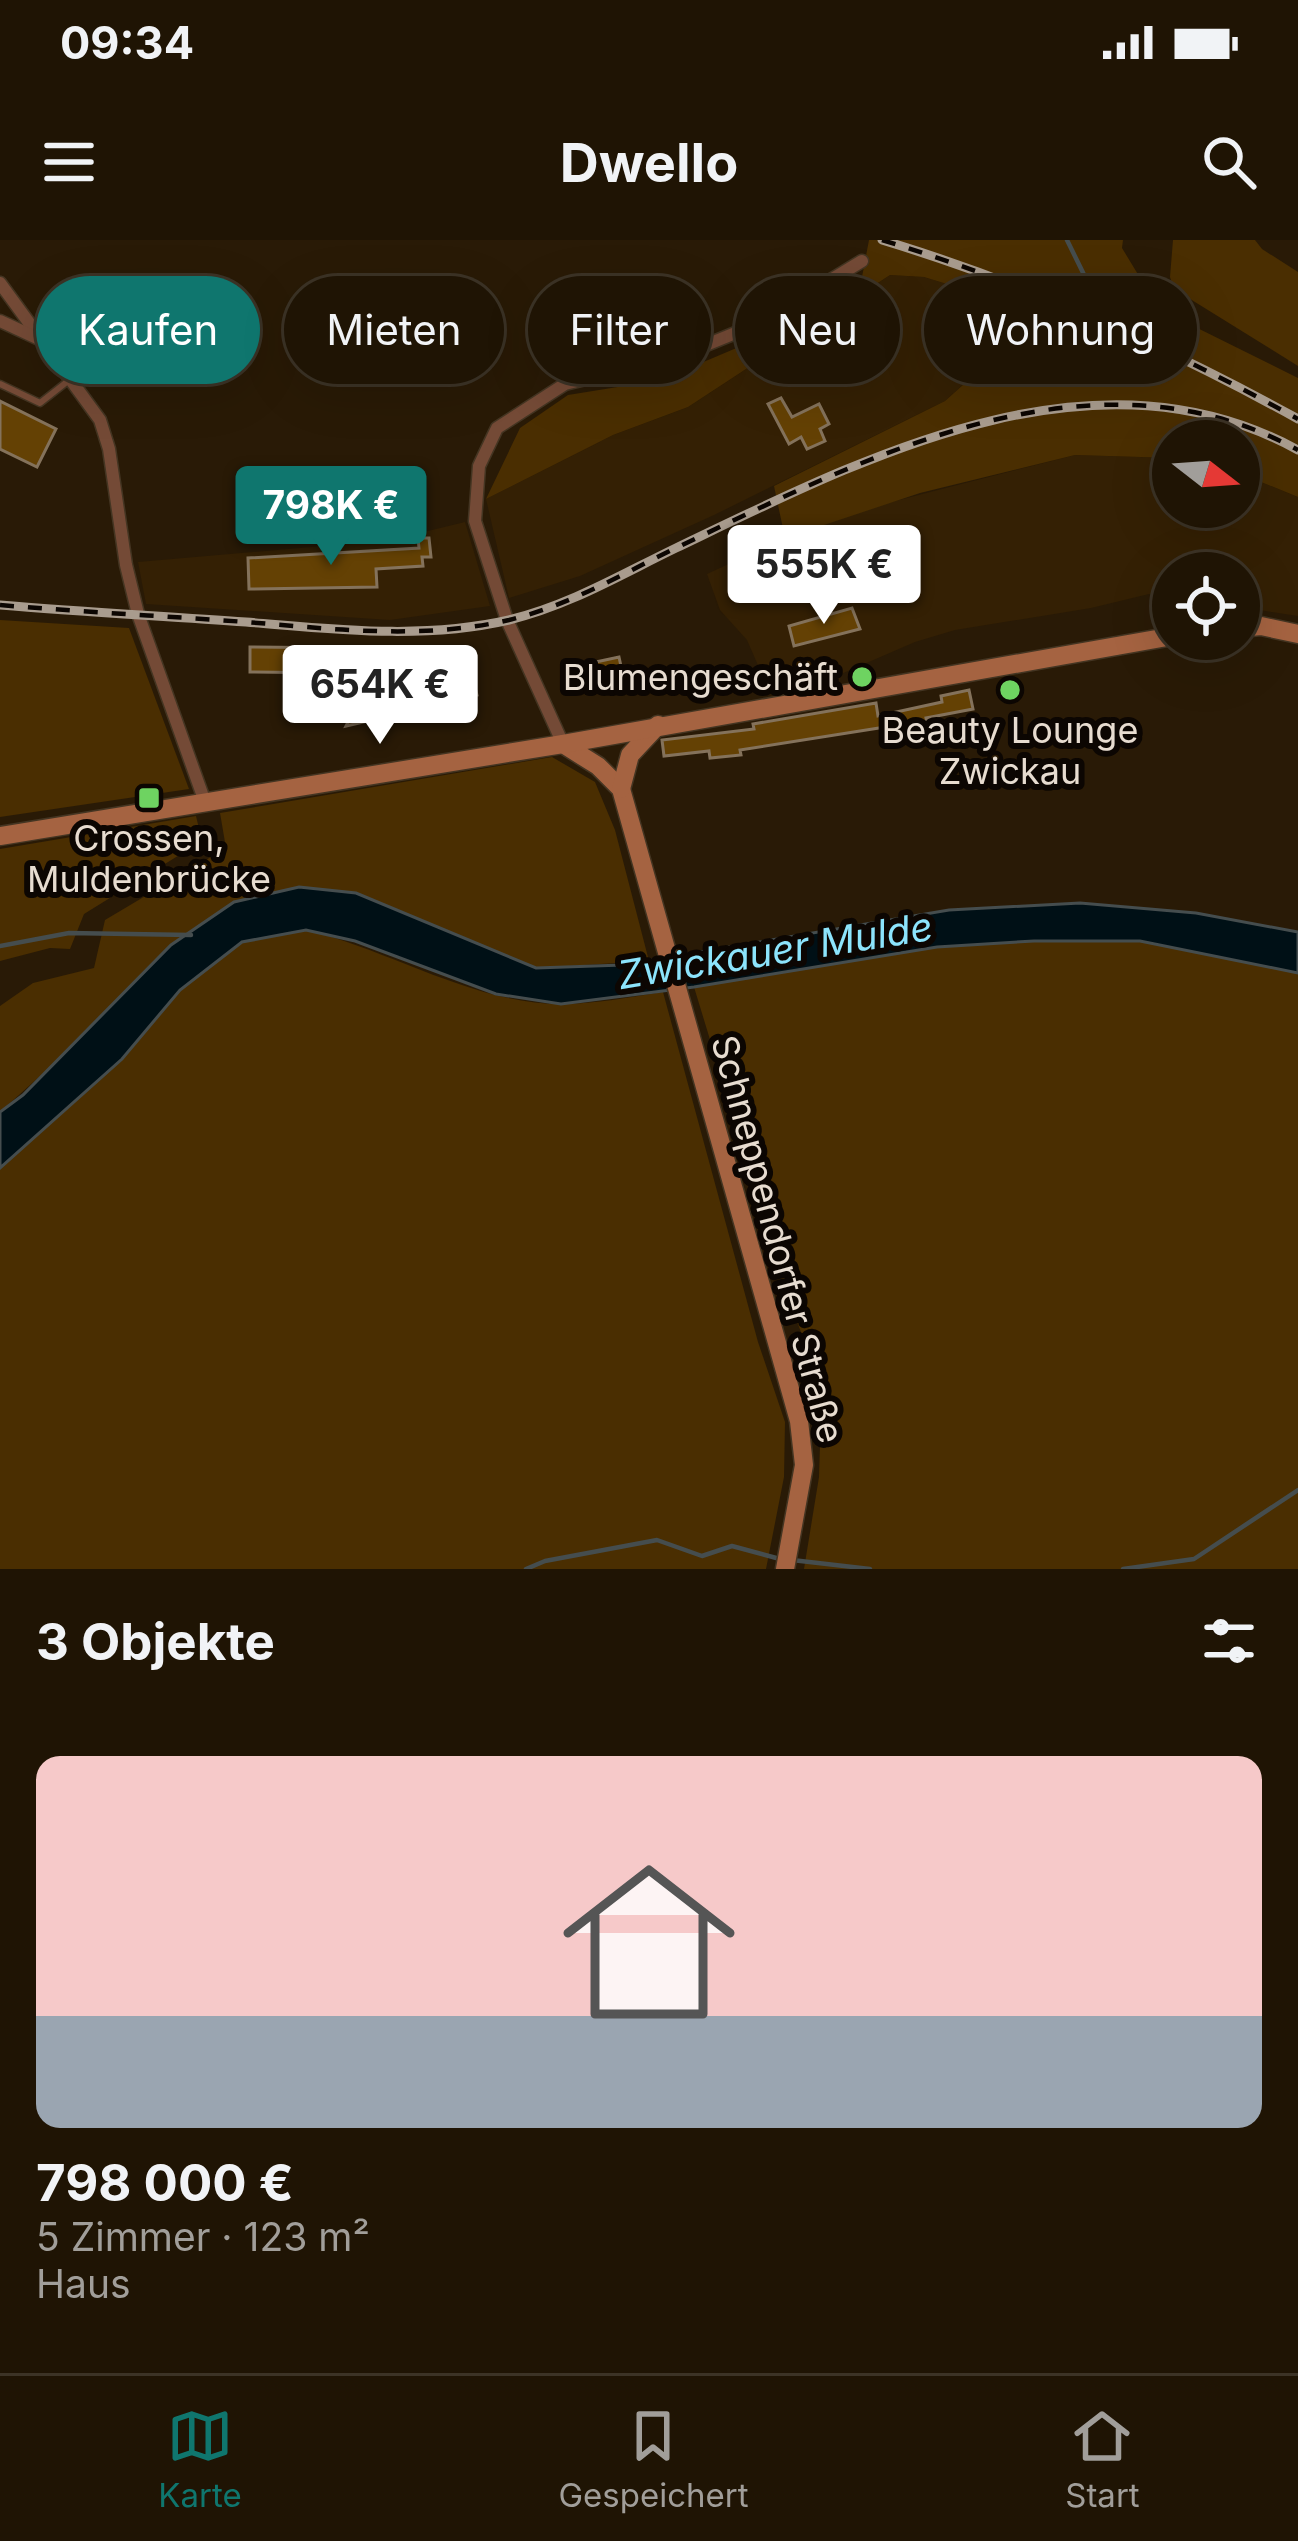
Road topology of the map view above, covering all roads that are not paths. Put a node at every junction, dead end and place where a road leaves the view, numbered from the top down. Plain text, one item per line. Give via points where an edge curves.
1 (862, 261) dead end
2 (0, 284) edge
3 (0, 321) edge
4 (36, 334) edge
5 (36, 337) edge
6 (711, 343) edge
7 (0, 384) edge
8 (63, 384) edge
9 (74, 384) edge
10 (569, 384) edge
11 (1260, 626) edge
12 (1298, 634) edge
13 (1152, 640) edge
14 (658, 725) junction
15 (563, 744) junction
16 (621, 789) junction
17 (205, 802) junction
18 (0, 836) edge
19 (785, 1569) edge

1 - 6 street
2 - 4 street
3 - 5 street
7 - 8 lane via 40,403
9 - 17 street via 100,420 138,614
10 - 15 street via 496,428 479,466 475,521 507,620
11 - 12 street
13 - 14 street
14 - 15 street
14 - 16 street via 630,755
15 - 16 street
15 - 17 street
16 - 19 street, Schneppendorfer Straße via 799,1421 804,1465
17 - 18 street

